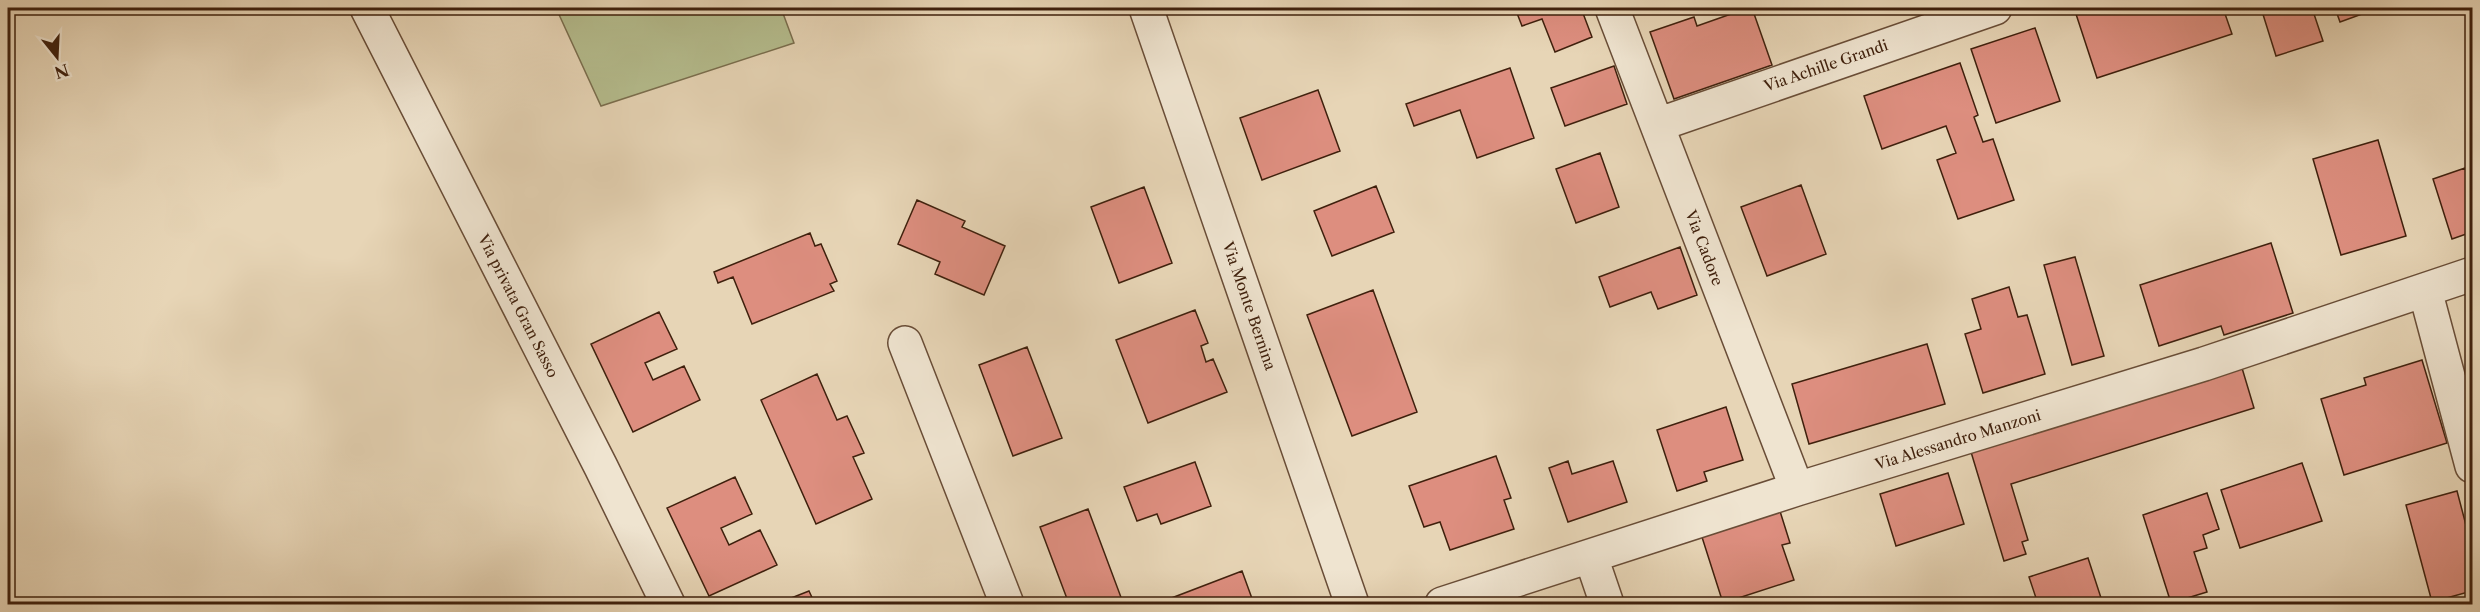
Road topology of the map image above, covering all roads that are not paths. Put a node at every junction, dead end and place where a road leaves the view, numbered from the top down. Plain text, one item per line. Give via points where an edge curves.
1 (367, 8) edge
2 (1146, 8) edge
3 (1612, 8) edge
4 (1995, 8) edge
5 (1657, 125) junction
6 (2472, 274) edge
7 (2425, 290) junction
8 (905, 343) dead end
9 (2472, 466) edge
10 (1797, 489) junction
11 (1591, 557) junction
12 (668, 604) edge
13 (1006, 604) edge
14 (1352, 604) edge
15 (1442, 604) edge
16 (1607, 604) edge

1 - 12 street, Via privata Gran Sasso
2 - 14 street, Via Monte Bernina
3 - 5 street, Via Cadore
4 - 5 street, Via Achille Grandi
5 - 10 street, Via Cadore
6 - 7 street, Via Alessandro Manzoni
7 - 9 street
7 - 10 street, Via Alessandro Manzoni via 2204,364
8 - 13 street
10 - 11 street, Via Alessandro Manzoni
11 - 15 street, Via Alessandro Manzoni
11 - 16 street

